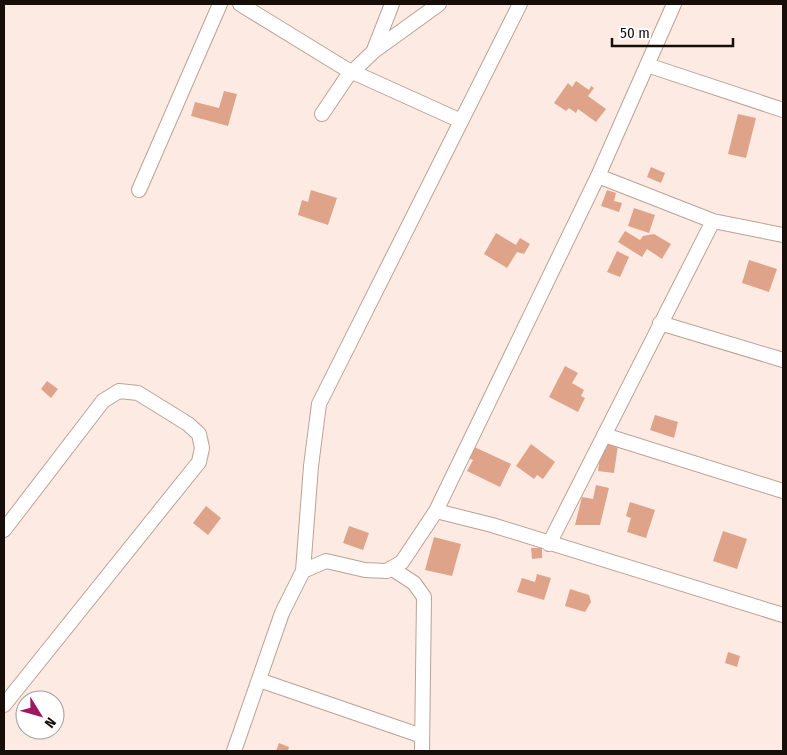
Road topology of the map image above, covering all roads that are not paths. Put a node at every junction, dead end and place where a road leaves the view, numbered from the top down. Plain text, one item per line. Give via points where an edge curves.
1 (220, 4) edge
2 (240, 4) edge
3 (392, 4) edge
4 (439, 4) edge
5 (520, 4) edge
6 (674, 4) edge
7 (374, 51) junction
8 (648, 65) junction
9 (352, 72) junction
10 (783, 110) edge
11 (322, 114) dead end
12 (461, 121) junction
13 (598, 176) junction
14 (139, 190) dead end
15 (713, 221) junction
16 (783, 235) edge
17 (660, 323) junction
18 (783, 360) edge
19 (604, 435) junction
20 (783, 491) edge
21 (436, 510) junction
22 (4, 530) edge
23 (549, 544) junction
24 (391, 568) junction
25 (303, 571) junction
26 (783, 616) edge
27 (259, 680) junction
28 (4, 706) edge
29 (422, 736) junction
30 (234, 751) edge
31 (422, 751) edge

1 - 14 street
2 - 9 street
3 - 7 street
4 - 7 street
5 - 12 street
6 - 8 street
7 - 9 street
8 - 10 street
8 - 13 street
9 - 11 street
9 - 12 street
12 - 25 street via 319,404
13 - 15 street
13 - 21 street
15 - 16 street
15 - 17 street
17 - 18 street
17 - 19 street
19 - 20 street
19 - 23 street
21 - 23 street
21 - 24 street via 402,562
22 - 28 street via 102,401 119,391 138,393 199,434 202,448 199,462
23 - 26 street
24 - 25 street via 387,571 364,570 326,561
24 - 29 street via 414,583 424,597
25 - 27 street via 282,613
27 - 29 street
27 - 30 street
29 - 31 street

